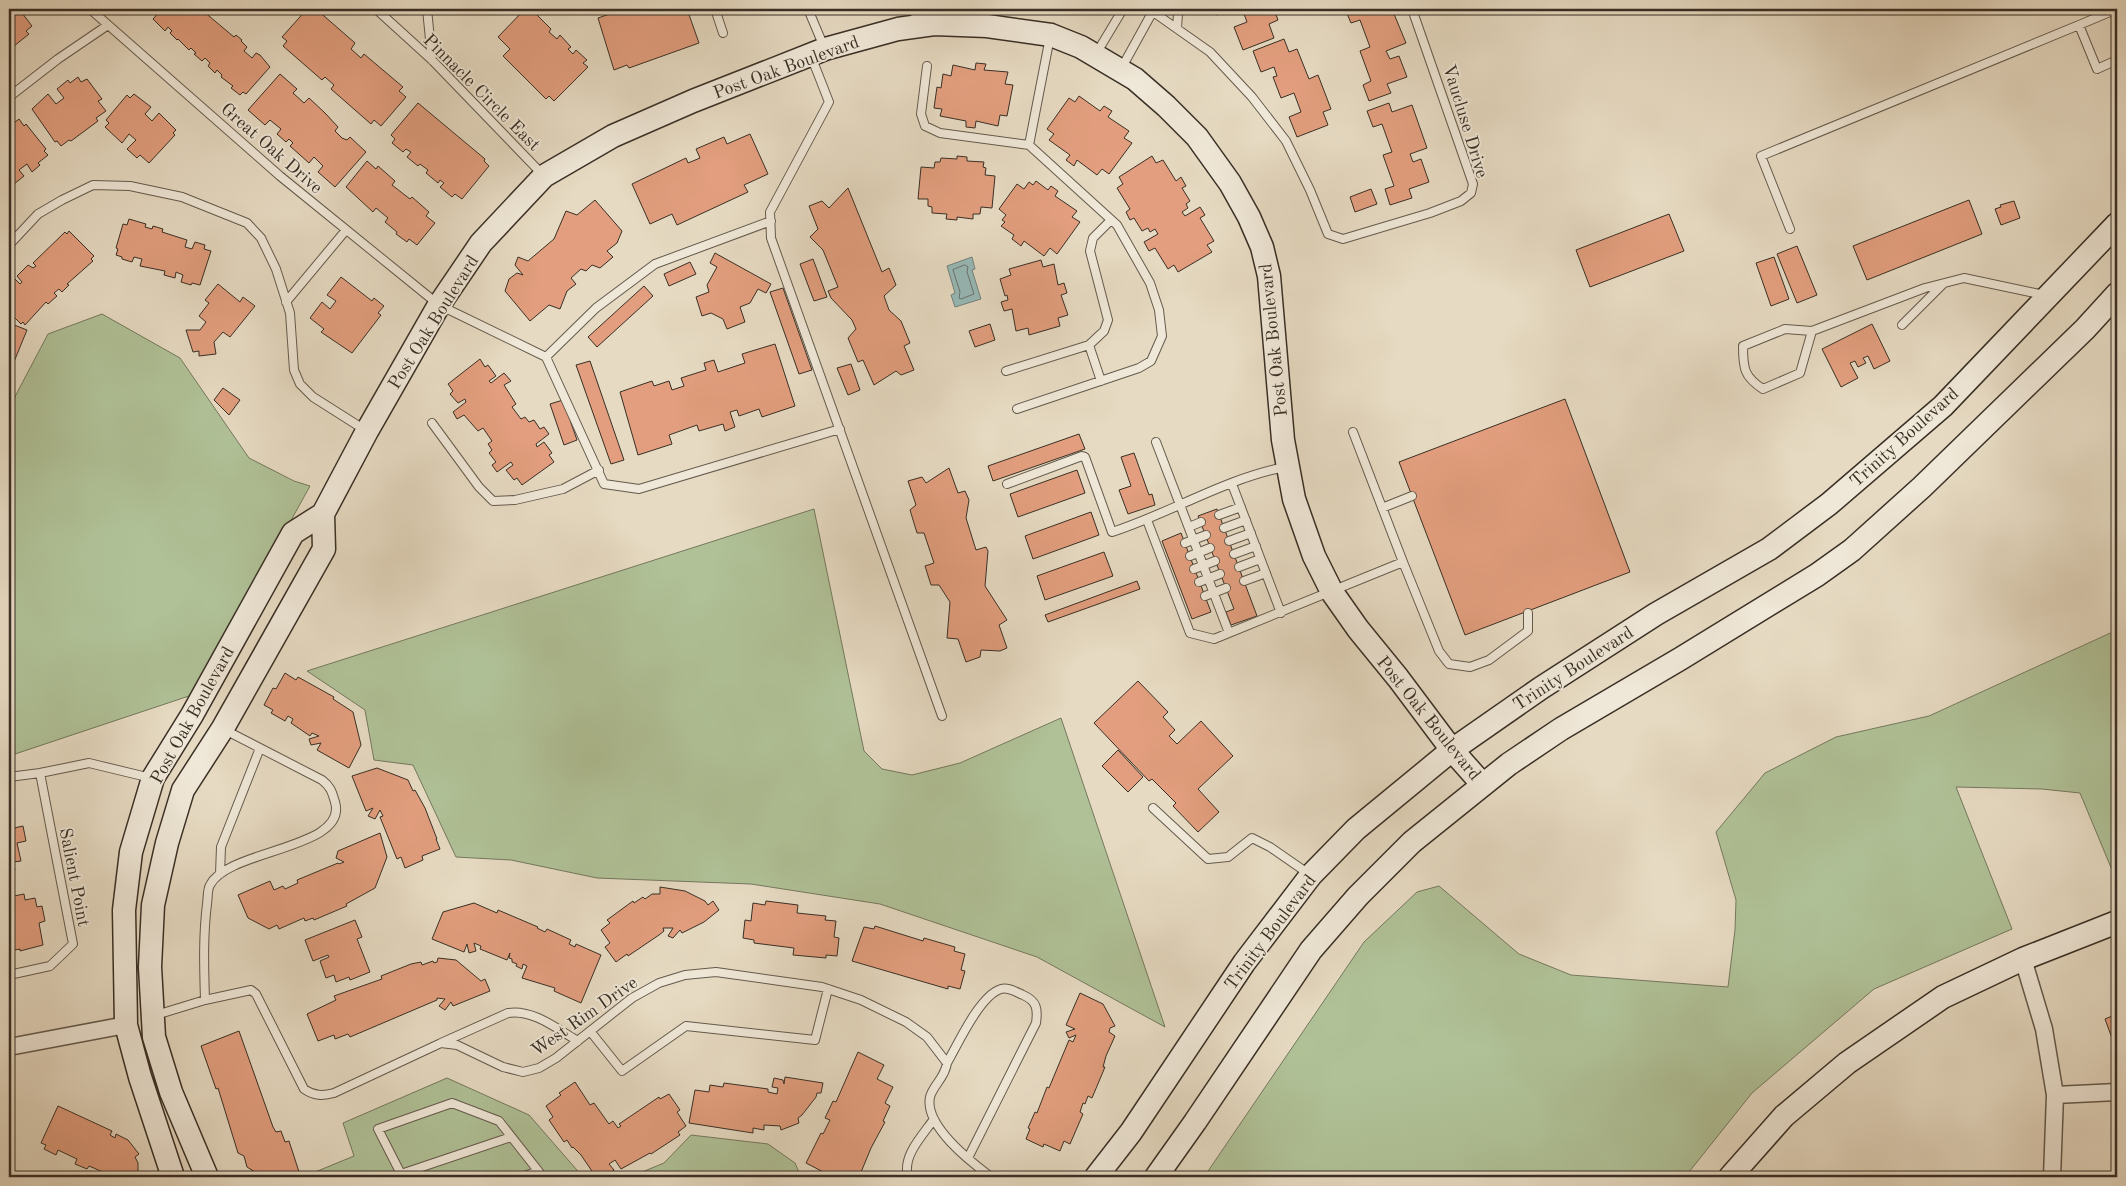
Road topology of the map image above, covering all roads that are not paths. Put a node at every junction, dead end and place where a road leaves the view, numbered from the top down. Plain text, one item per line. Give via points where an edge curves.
1 (90, 9) edge
2 (376, 9) edge
3 (427, 9) edge
4 (715, 9) edge
5 (808, 9) edge
6 (1123, 9) edge
7 (1176, 9) edge
8 (1412, 9) edge
9 (2117, 9) edge
10 (1151, 10) edge
11 (940, 16) edge
12 (916, 17) edge
13 (108, 25) junction
14 (2079, 25) junction
15 (1177, 28) junction
16 (723, 33) dead end
17 (1050, 35) junction
18 (818, 52) junction
19 (1095, 56) junction
20 (432, 60) junction
21 (2117, 60) edge
22 (927, 66) dead end
23 (1120, 70) junction
24 (9, 98) edge
25 (1029, 145) junction
26 (544, 176) junction
27 (1111, 220) junction
28 (771, 221) junction
29 (2117, 224) edge
30 (1790, 229) dead end
31 (346, 230) junction
32 (9, 245) edge
33 (1943, 284) junction
34 (2117, 294) edge
35 (2048, 296) junction
36 (286, 302) junction
37 (439, 305) junction
38 (1902, 325) dead end
39 (1812, 331) junction
40 (1089, 345) junction
41 (546, 357) junction
42 (1006, 371) dead end
43 (1101, 381) junction
44 (1017, 409) dead end
45 (432, 423) dead end
46 (840, 429) junction
47 (367, 431) junction
48 (1353, 432) dead end
49 (1156, 442) dead end
50 (1288, 466) junction
51 (598, 470) junction
52 (1007, 484) dead end
53 (1232, 484) junction
54 (1412, 496) dead end
55 (1180, 504) junction
56 (1241, 507) junction
57 (1382, 508) junction
58 (323, 514) junction
59 (1219, 515) dead end
60 (1147, 520) junction
61 (1246, 520) junction
62 (1201, 522) dead end
63 (1189, 527) junction
64 (1224, 528) dead end
65 (1251, 533) junction
66 (1206, 536) dead end
67 (1194, 540) junction
68 (1229, 541) dead end
69 (1185, 544) dead end
70 (1256, 546) junction
71 (1210, 548) dead end
72 (1199, 552) junction
73 (1234, 554) dead end
74 (1190, 556) dead end
75 (1260, 559) junction
76 (1215, 561) dead end
77 (1402, 562) junction
78 (1204, 566) junction
79 (1239, 567) dead end
80 (1194, 569) dead end
81 (1266, 573) junction
82 (1220, 574) dead end
83 (1209, 578) junction
84 (1244, 581) dead end
85 (1199, 582) dead end
86 (1226, 588) dead end
87 (1332, 592) junction
88 (1214, 593) junction
89 (1205, 596) dead end
90 (1281, 613) junction
91 (1528, 613) dead end
92 (1229, 632) junction
93 (942, 716) dead end
94 (223, 728) junction
95 (260, 748) junction
96 (1452, 750) junction
97 (40, 774) junction
98 (9, 777) edge
99 (153, 778) junction
100 (1483, 785) junction
101 (1153, 808) dead end
102 (220, 874) junction
103 (1311, 875) junction
104 (2117, 922) edge
105 (2022, 960) junction
106 (9, 975) edge
107 (828, 989) junction
108 (206, 1000) junction
109 (154, 1016) junction
110 (126, 1025) junction
111 (590, 1031) junction
112 (578, 1041) junction
113 (441, 1043) junction
114 (9, 1047) edge
115 (947, 1063) junction
116 (2117, 1092) edge
117 (2054, 1095) junction
118 (934, 1119) junction
119 (511, 1137) junction
120 (968, 1158) junction
121 (400, 1174) junction
122 (541, 1174) edge
123 (173, 1177) edge
124 (207, 1177) edge
125 (392, 1177) edge
126 (522, 1177) edge
127 (908, 1177) edge
128 (991, 1177) edge
129 (1096, 1177) edge
130 (1156, 1177) edge
131 (1730, 1177) edge
132 (2052, 1177) edge

1 - 13 lane, Great Oak Drive
2 - 20 lane, Pinnacle Circle East
3 - 20 lane
4 - 16 lane
5 - 18 lane
6 - 19 lane
7 - 15 lane
8 - 15 lane, Vaucluse Drive via 1472,184 1471,192 1462,201 1430,213 1343,239 1328,234 1286,141 1252,97 1210,52
9 - 14 lane
10 - 15 lane, Vaucluse Drive
10 - 23 lane, Vaucluse Drive
11 - 12 street, Post Oak Boulevard
11 - 17 street, Post Oak Boulevard
12 - 18 street, Post Oak Boulevard
13 - 24 lane
13 - 31 lane, Great Oak Drive
14 - 21 lane via 2097,69
14 - 30 lane via 1761,156
17 - 19 street, Post Oak Boulevard
17 - 25 lane
18 - 26 street, Post Oak Boulevard via 613,136
18 - 28 lane via 829,102 770,212
19 - 23 street, Post Oak Boulevard
20 - 26 lane, Pinnacle Circle East
22 - 25 lane via 921,114 925,126 940,133
23 - 50 street, Post Oak Boulevard via 1136,79 1197,137 1230,183 1262,247 1269,276
25 - 27 lane
26 - 37 street, Post Oak Boulevard via 481,243
27 - 40 lane via 1093,238 1090,251 1108,320 1104,331
27 - 43 lane via 1150,283 1159,310 1162,336 1151,360 1139,368
28 - 41 lane via 655,264 596,308
28 - 46 lane via 771,238
29 - 35 street, Trinity Boulevard
31 - 36 lane
31 - 37 lane, Great Oak Drive
32 - 36 lane via 38,214 94,185 139,188 182,197 247,222 261,238
33 - 35 lane via 1964,278
33 - 38 lane
33 - 39 lane
34 - 100 street via 1979,432 1852,550 1688,654 1561,729
35 - 96 street, Trinity Boulevard via 1943,406 1770,549 1656,614
36 - 47 lane via 290,313 294,370 300,384 313,397
37 - 41 lane, Great Oak Drive
37 - 47 street, Post Oak Boulevard
39 - 39 lane via 1800,373 1763,389 1750,381 1743,365 1743,346 1785,330
40 - 42 lane
40 - 43 lane
41 - 51 lane
43 - 44 lane
45 - 51 lane via 493,501 515,500 563,488
46 - 51 lane via 639,489 604,484
46 - 93 lane
47 - 58 street, Post Oak Boulevard
48 - 57 lane
49 - 55 lane
50 - 53 lane
50 - 87 street, Post Oak Boulevard via 1294,499 1314,556
52 - 60 lane via 1082,456 1092,472 1112,532
53 - 55 lane
53 - 56 lane
54 - 57 lane
55 - 60 lane
55 - 63 lane
56 - 59 lane
56 - 61 lane
57 - 77 lane
58 - 94 street, Post Oak Boulevard via 324,549
58 - 99 street, Post Oak Boulevard via 293,533 192,715
60 - 92 lane via 1178,590 1190,633 1214,638
61 - 64 lane
61 - 65 lane
62 - 63 lane
63 - 67 lane
65 - 68 lane
65 - 70 lane
66 - 67 lane
67 - 69 lane
67 - 72 lane
70 - 73 lane
70 - 75 lane
71 - 72 lane
72 - 74 lane
72 - 78 lane
75 - 79 lane
75 - 81 lane
76 - 78 lane
77 - 87 lane
77 - 91 lane via 1439,651 1449,664 1470,668 1489,660 1528,631
78 - 80 lane
78 - 83 lane
81 - 84 lane
81 - 90 lane
82 - 83 lane
83 - 85 lane
83 - 88 lane
86 - 88 lane
87 - 90 lane
87 - 96 street, Post Oak Boulevard
88 - 89 lane
88 - 92 lane
90 - 92 lane
94 - 95 lane
94 - 109 street, Post Oak Boulevard via 183,790 167,843 153,905 150,967
95 - 102 lane via 221,847
95 - 102 lane via 331,787 336,815 330,826 312,838 237,863
96 - 100 street, Post Oak Boulevard
96 - 103 street, Trinity Boulevard via 1356,829
97 - 98 lane
97 - 99 lane via 89,763
97 - 106 lane, Salient Point via 73,944 50,966
99 - 110 street, Post Oak Boulevard via 130,852 124,910
100 - 130 street via 1412,842 1358,896 1312,950
101 - 103 lane via 1208,859 1228,857 1252,838
102 - 108 lane via 209,885 203,933
103 - 129 street, Trinity Boulevard via 1244,963 1131,1132
104 - 105 street
105 - 117 street via 2044,1029
105 - 131 street via 1943,997 1847,1063 1784,1116
107 - 111 lane, West Rim Drive via 716,972 685,975 659,983 632,998
107 - 111 lane via 815,1040 686,1026 622,1071
107 - 115 lane, West Rim Drive via 861,1000 906,1022 927,1037
108 - 109 lane
108 - 113 lane via 251,990 256,994 304,1089 322,1096 334,1094
109 - 110 street
109 - 124 street, Post Oak Boulevard via 154,1037 171,1092
110 - 114 street
110 - 123 street, Post Oak Boulevard
111 - 112 lane, West Rim Drive
112 - 113 lane via 519,1011
112 - 113 lane, West Rim Drive via 539,1068 523,1072 503,1068 456,1045
115 - 118 lane via 945,1073 930,1096
115 - 120 lane via 986,998 999,989 1007,988 1034,1002 1038,1010 1036,1023
116 - 117 street
117 - 132 street
118 - 120 lane via 944,1135
118 - 127 lane via 909,1156 905,1168
119 - 121 lane
119 - 121 lane via 499,1121 452,1103 378,1129
119 - 122 lane
120 - 128 lane
121 - 125 lane
122 - 126 lane

